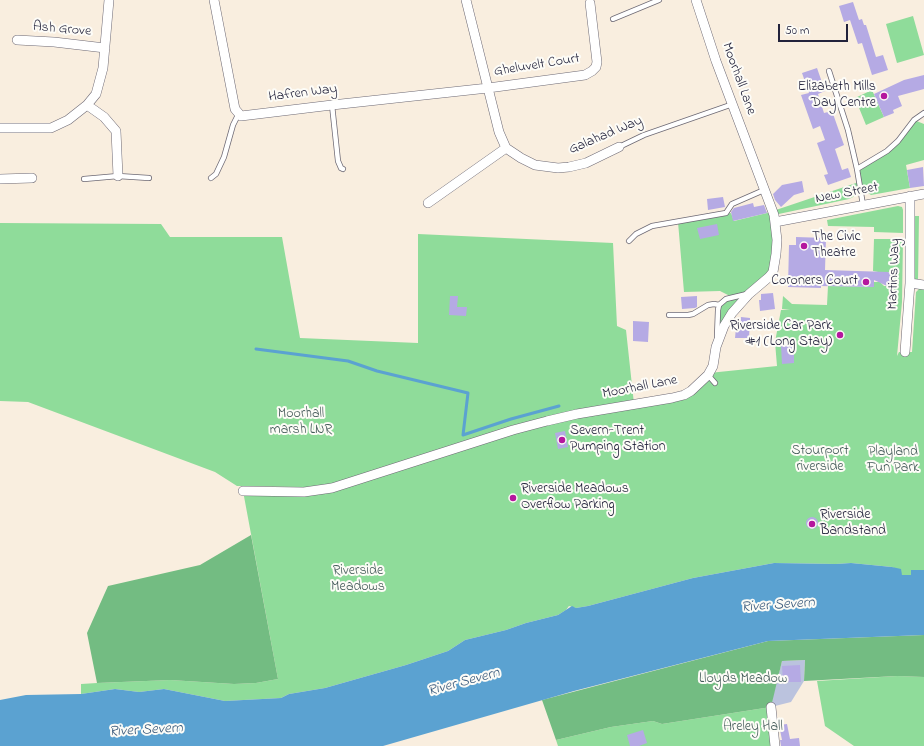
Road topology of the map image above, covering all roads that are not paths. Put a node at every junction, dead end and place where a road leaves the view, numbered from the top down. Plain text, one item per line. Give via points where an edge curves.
1 (109, 0) edge
2 (214, 0) edge
3 (466, 0) edge
4 (659, 0) edge
5 (696, 0) edge
6 (590, 3) dead end
7 (612, 19) dead end
8 (17, 40) dead end
9 (105, 48) junction
10 (829, 71) dead end
11 (488, 88) junction
12 (733, 104) junction
13 (88, 105) junction
14 (332, 105) junction
15 (924, 113) edge
16 (239, 114) junction
17 (0, 128) edge
18 (619, 147) joint
19 (506, 148) junction
20 (344, 169) dead end
21 (857, 169) junction
22 (118, 176) junction
23 (32, 178) dead end
24 (150, 178) dead end
25 (211, 178) dead end
26 (0, 179) edge
27 (84, 179) dead end
28 (764, 190) junction
29 (924, 194) edge
30 (910, 196) junction
31 (428, 202) dead end
32 (863, 205) junction
33 (775, 222) junction
34 (629, 241) dead end
35 (910, 283) junction
36 (924, 285) edge
37 (749, 294) junction
38 (720, 305) junction
39 (669, 315) dead end
40 (716, 347) junction
41 (905, 352) dead end
42 (708, 375) junction
43 (715, 383) dead end
44 (243, 491) dead end
45 (771, 707) dead end
46 (775, 746) edge

1 - 9 street
2 - 16 street via 235,109
3 - 11 street
4 - 7 lane
5 - 12 street, Moorhall Lane
6 - 11 street, Gheluvelt Court via 597,62 592,71 585,75
8 - 9 street, Ash Grove
9 - 13 street via 96,94
10 - 21 lane via 848,130
11 - 14 street, Hafren Way
11 - 19 street via 499,132
12 - 18 lane, Galahad Way via 644,135
12 - 28 street, Moorhall Lane
13 - 17 street via 68,120 51,128
13 - 22 street via 116,130
14 - 16 street, Hafren Way via 241,116
14 - 20 lane via 338,161
15 - 21 lane via 914,120 887,151
16 - 25 lane via 233,125 224,157 216,174
18 - 19 street, Galahad Way via 586,163 558,168 535,165
19 - 31 street
21 - 32 lane
22 - 24 lane
22 - 27 lane
23 - 26 street
28 - 33 street, Moorhall Lane
28 - 34 lane via 732,204 726,213 652,226 636,234
29 - 30 street, New Street
30 - 32 street, New Street
30 - 35 street, Martins Way
32 - 33 street, New Street
33 - 37 street, Moorhall Lane via 777,240 773,272
35 - 36 street
35 - 41 street, Martins Way
37 - 38 lane via 726,299
37 - 40 street, Moorhall Lane via 732,313
38 - 39 lane via 708,305 688,315
38 - 40 lane
40 - 42 street, Moorhall Lane via 714,366
42 - 43 lane
42 - 44 street, Moorhall Lane via 684,395 547,421 332,488 304,492
45 - 46 street

